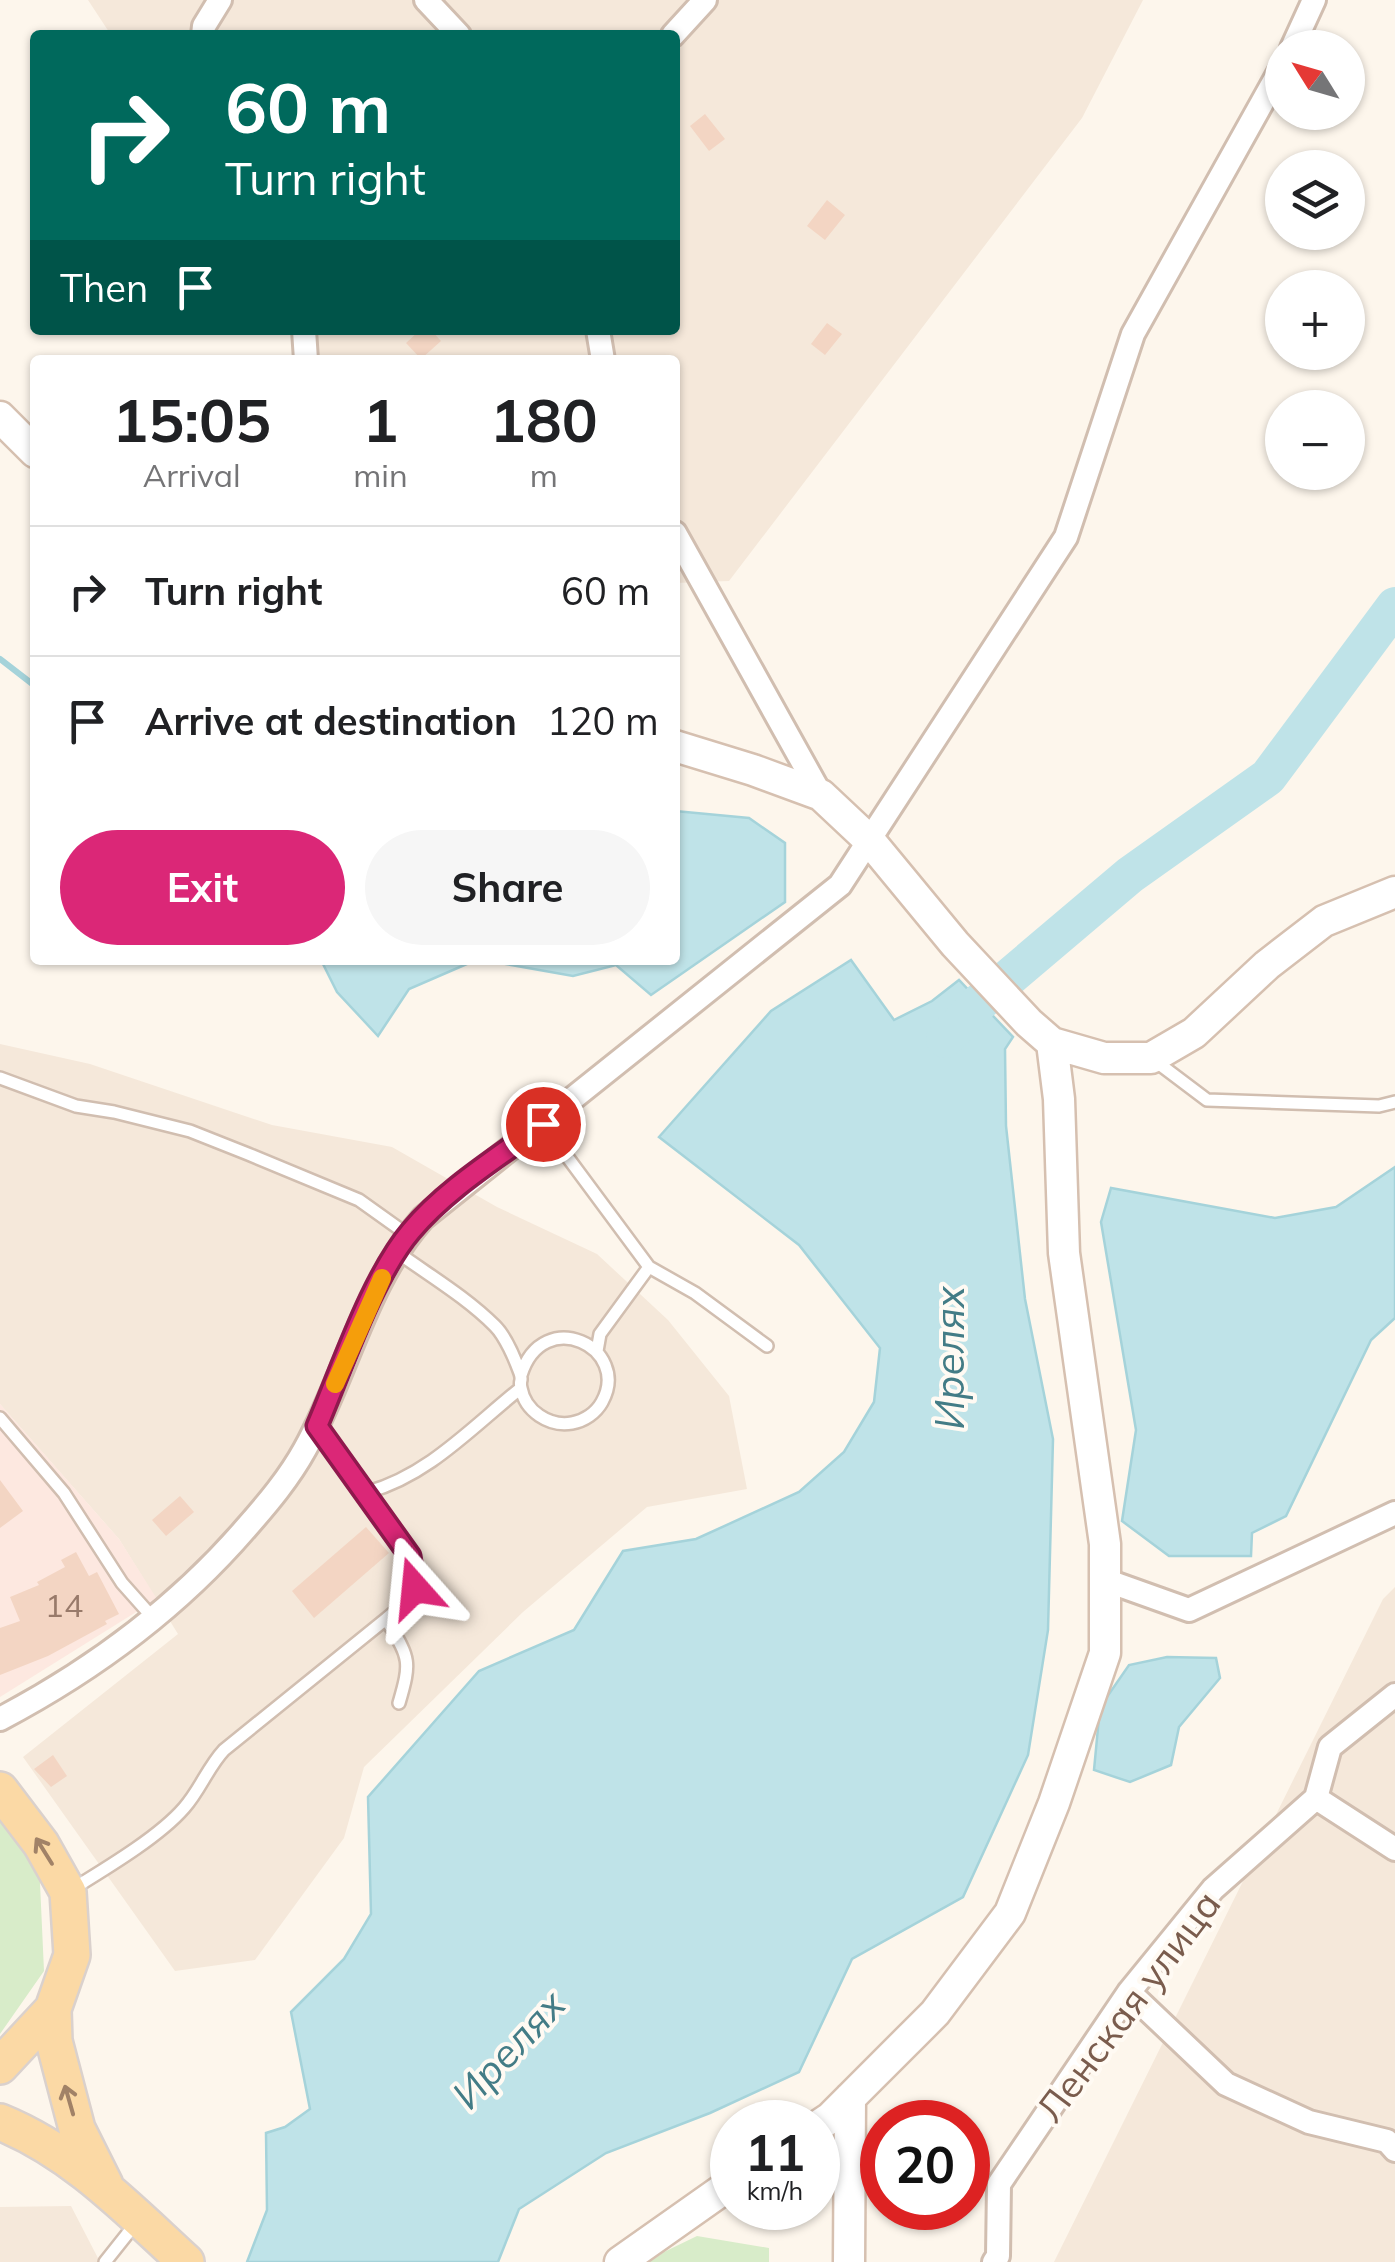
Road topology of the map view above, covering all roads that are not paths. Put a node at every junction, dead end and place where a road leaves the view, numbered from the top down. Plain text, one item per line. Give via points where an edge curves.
1 (220, 0) edge
2 (704, 0) edge
3 (1314, 0) edge
4 (428, 1) edge
5 (204, 30) edge
6 (454, 30) edge
7 (677, 30) edge
8 (1300, 30) edge
9 (1265, 97) edge
10 (0, 417) edge
11 (30, 447) edge
12 (680, 543) edge
13 (680, 748) edge
14 (821, 795) junction
15 (870, 841) junction
16 (1395, 892) edge
17 (1040, 1033) junction
18 (1151, 1058) junction
19 (0, 1078) edge
20 (1395, 1102) edge
21 (543, 1124) junction
22 (402, 1243) junction
23 (649, 1267) junction
24 (766, 1346) dead end
25 (597, 1352) junction
26 (521, 1381) junction
27 (0, 1418) edge
28 (317, 1426) junction
29 (368, 1492) junction
30 (1395, 1514) edge
31 (1105, 1580) junction
32 (386, 1619) junction
33 (154, 1620) junction
34 (1395, 1694) edge
35 (399, 1703) dead end
36 (0, 1719) edge
37 (0, 1790) edge
38 (1316, 1798) junction
39 (1395, 1849) edge
40 (68, 1892) junction
41 (1129, 1992) junction
42 (53, 2009) junction
43 (0, 2066) edge
44 (850, 2098) junction
45 (840, 2107) edge
46 (0, 2122) edge
47 (1395, 2150) edge
48 (105, 2185) junction
49 (710, 2199) edge
50 (139, 2220) junction
51 (999, 2260) edge
52 (105, 2262) edge
53 (186, 2262) edge
54 (620, 2262) edge
55 (849, 2262) edge

1 - 5 street
2 - 7 street
3 - 8 street
4 - 6 street
9 - 15 street via 1133,334 1066,537
10 - 11 street
12 - 14 street
13 - 14 street
14 - 15 street
15 - 17 street
15 - 21 street via 840,885
16 - 18 street via 1324,920 1194,1033
17 - 18 street via 1104,1058
17 - 31 street via 1059,1099 1064,1253
18 - 20 lane via 1208,1100
19 - 22 lane via 76,1106 190,1131 331,1186 359,1200
21 - 22 street via 444,1198
21 - 23 lane
22 - 26 lane via 498,1328
22 - 28 street
23 - 24 lane
23 - 25 lane via 600,1334
25 - 26 lane via 586,1342 558,1337 533,1350
25 - 26 lane via 607,1389 583,1420 544,1420 525,1401
26 - 29 lane via 446,1452 408,1478
27 - 33 lane via 64,1492
28 - 29 lane
28 - 33 street via 283,1485
29 - 32 lane via 415,1572 415,1588
30 - 31 street via 1188,1610
31 - 44 street via 1105,1653 1010,1913 935,2013
32 - 35 lane via 410,1667
32 - 40 lane via 224,1750 159,1831
33 - 36 street
34 - 38 street via 1330,1747
40 -> 37 main road
38 - 39 street
38 - 41 street, Ленская улица via 1213,1889
40 - 42 main road via 72,1954
41 - 47 street via 1226,2084 1309,2122
41 - 51 street, Ленская улица via 999,2184
42 - 43 main road
48 -> 42 main road via 77,2129 54,2041
44 - 45 street
44 - 55 street
46 - 48 main road
48 - 50 main road
49 - 54 street
50 - 52 lane
50 - 53 main road

